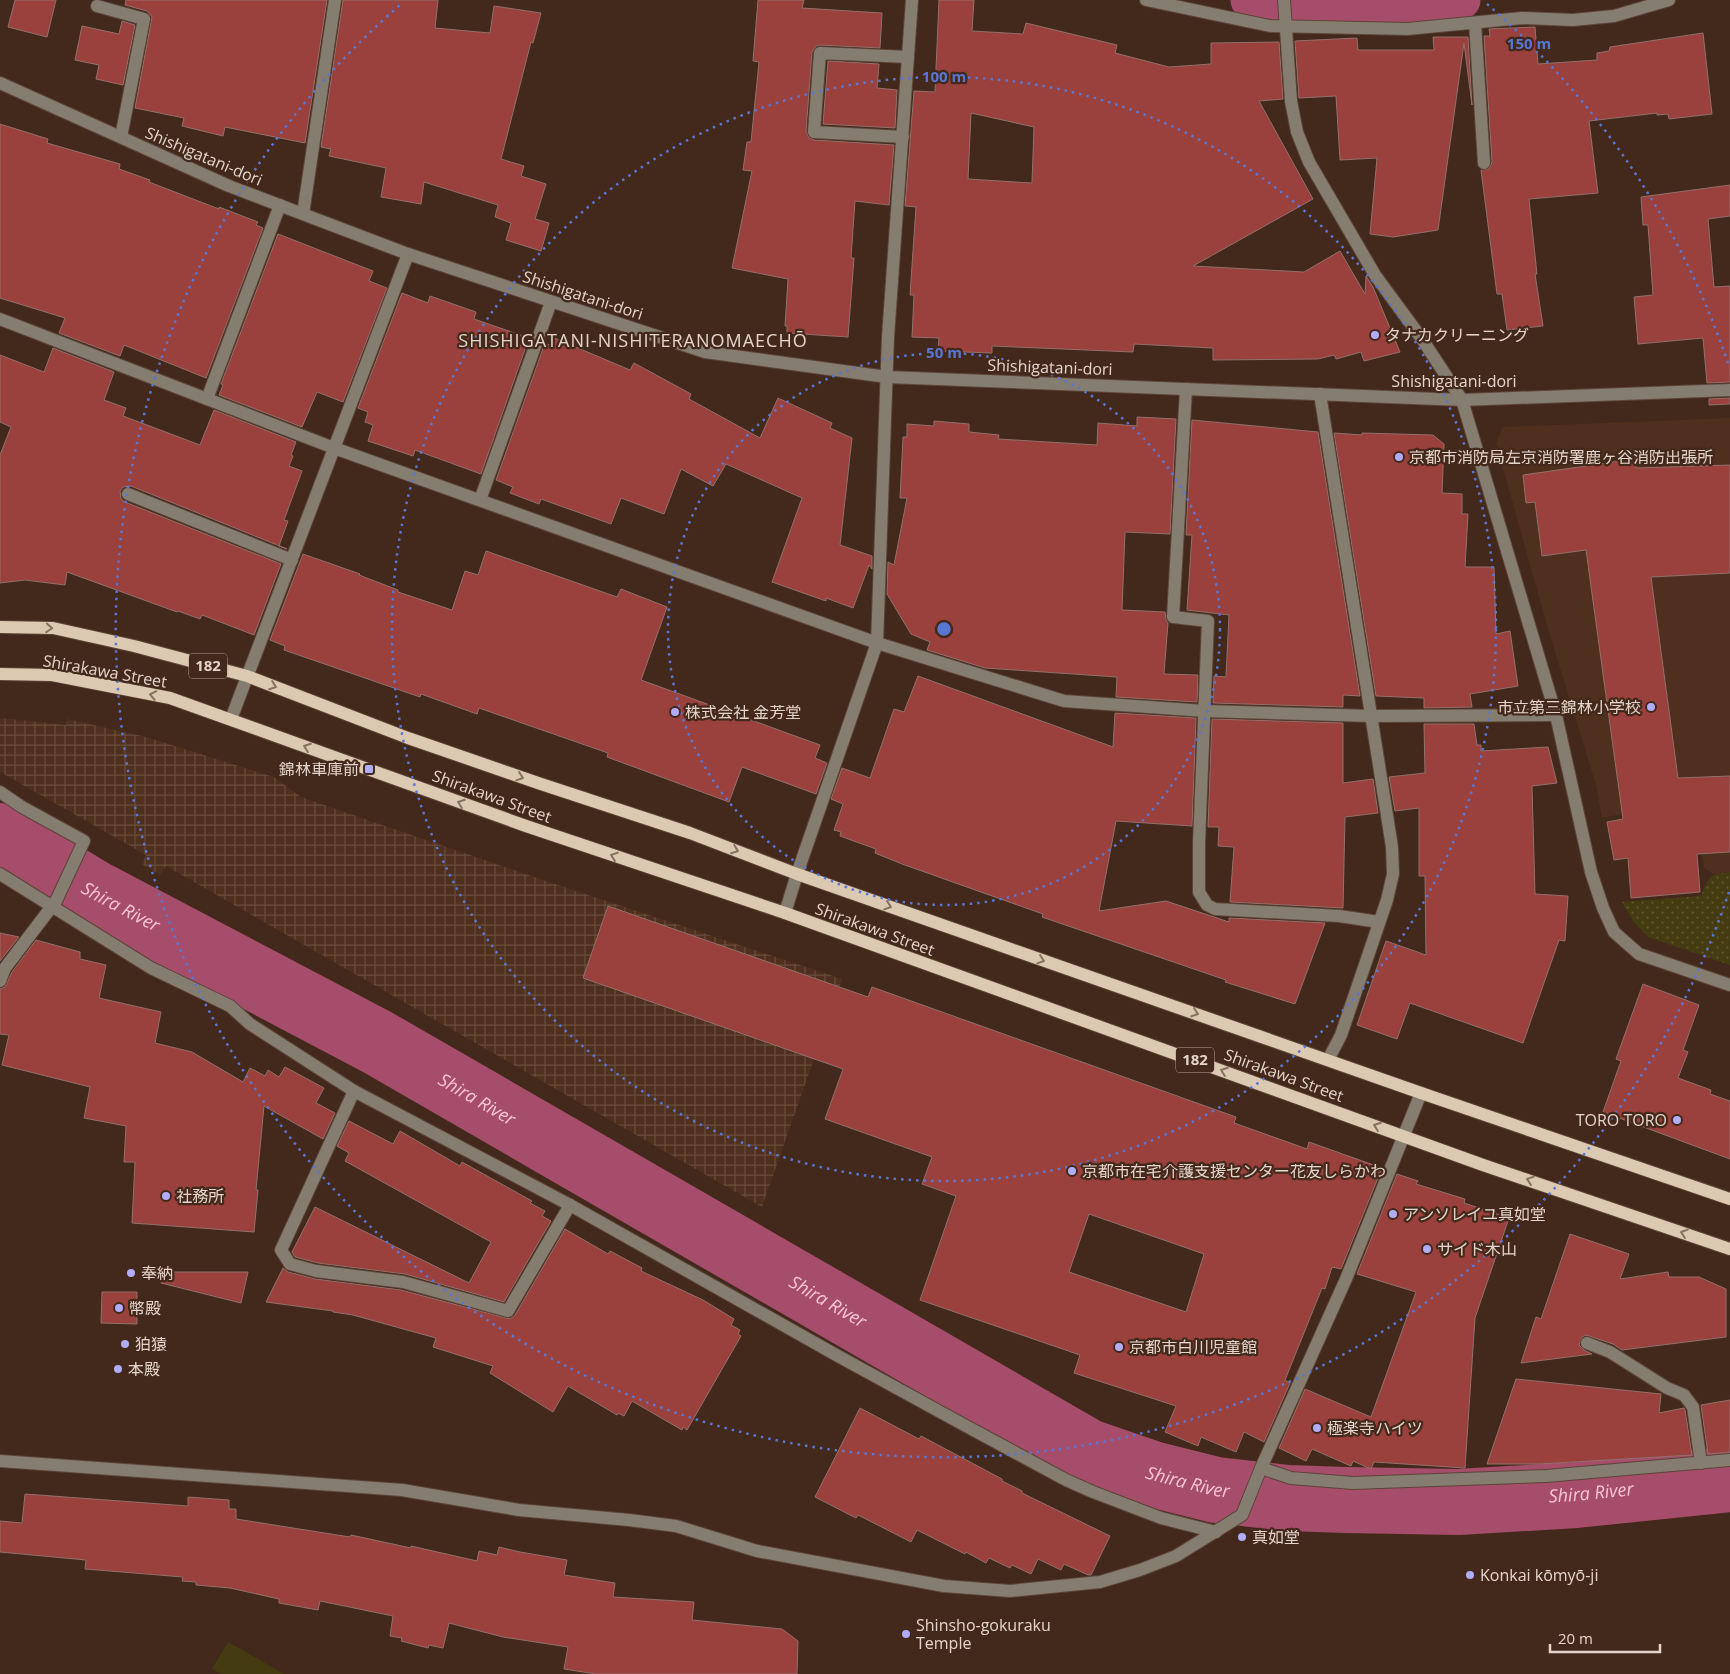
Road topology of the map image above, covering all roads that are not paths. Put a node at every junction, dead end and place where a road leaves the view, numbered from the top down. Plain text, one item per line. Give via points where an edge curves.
1 (335, 0) edge
2 (912, 0) edge
3 (1146, 0) edge
4 (1284, 0) edge
5 (1669, 0) edge
6 (97, 6) dead end
7 (1285, 22) junction
8 (1475, 23) junction
9 (908, 57) junction
10 (0, 83) edge
11 (121, 137) junction
12 (903, 137) junction
13 (1484, 163) dead end
14 (280, 206) junction
15 (302, 214) junction
16 (408, 254) junction
17 (551, 302) junction
18 (0, 319) edge
19 (887, 377) junction
20 (1186, 389) junction
21 (1730, 390) edge
22 (1320, 394) junction
23 (207, 399) junction
24 (1462, 400) junction
25 (334, 448) junction
26 (128, 494) dead end
27 (480, 500) junction
28 (292, 560) junction
29 (0, 627) edge
30 (877, 643) junction
31 (0, 674) edge
32 (247, 676) junction
33 (1205, 711) junction
34 (1372, 716) junction
35 (1556, 716) junction
36 (231, 719) junction
37 (0, 792) edge
38 (0, 874) edge
39 (797, 874) junction
40 (54, 904) junction
41 (785, 913) junction
42 (1379, 922) junction
43 (3, 967) edge
44 (0, 981) edge
45 (1730, 985) edge
46 (1328, 1060) junction
47 (354, 1091) junction
48 (1421, 1094) junction
49 (1403, 1135) junction
50 (1730, 1199) edge
51 (570, 1205) junction
52 (1730, 1249) edge
53 (1587, 1343) dead end
54 (1730, 1460) edge
55 (0, 1461) edge
56 (1701, 1463) junction
57 (1261, 1468) junction
58 (1216, 1532) junction

1 - 15 street
2 - 9 street
3 - 7 street via 1270,26
4 - 7 street
5 - 8 street via 1614,16 1573,20 1522,18
6 - 11 street via 144,19
7 - 8 street via 1407,29
7 - 24 street via 1291,101 1297,132 1309,162 1375,276
8 - 13 street
9 - 12 street
9 - 12 street via 820,53 814,132
10 - 11 street, Shishigatani-dori
11 - 14 street, Shishigatani-dori
12 - 19 street
14 - 15 street, Shishigatani-dori
14 - 23 street
15 - 16 street, Shishigatani-dori
16 - 17 street, Shishigatani-dori
16 - 25 street
17 - 19 street, Shishigatani-dori via 706,352
17 - 27 street
18 - 23 street
19 - 20 street, Shishigatani-dori
19 - 30 street
20 - 22 street, Shishigatani-dori
20 - 33 street via 1173,618 1208,621
21 - 24 street, Shishigatani-dori
22 - 24 street, Shishigatani-dori
22 - 34 street
23 - 25 street
24 - 35 street
25 - 27 street
25 - 28 street
26 - 28 street
27 - 30 street
28 - 32 street
29 -> 32 main road, Shirakawa Street / 182 via 52,628
30 - 33 street via 1064,701
30 - 39 street
36 -> 31 main road, Shirakawa Street / 182 via 150,694 52,676
32 - 36 street
32 -> 39 main road, Shirakawa Street / 182 via 408,738 690,833
33 - 34 street
33 - 42 street via 1199,892 1207,905 1216,909 1339,916
34 - 35 street
34 - 42 street via 1393,874
35 - 45 street via 1591,872 1614,932 1638,954
41 -> 36 main road, Shirakawa Street / 182 via 526,826
37 - 40 street via 84,841
38 - 40 street
39 - 41 street
39 -> 46 main road, Shirakawa Street / 182
40 - 43 street
40 - 47 street via 151,968 230,1006 250,1024
49 -> 41 main road, Shirakawa Street / 182
42 - 46 street via 1341,1035
43 - 44 street
46 - 48 main road, Shirakawa Street / 182
47 - 51 street
47 - 51 street via 281,1250 290,1264 316,1271 403,1282 508,1312
48 - 49 street
48 - 50 main road, Shirakawa Street / 182
52 -> 49 main road, Shirakawa Street / 182
49 - 57 street via 1346,1279
51 - 58 street via 1066,1480 1161,1518
53 - 56 street via 1610,1352 1684,1395 1693,1408
54 - 56 street
55 - 58 street via 402,1490 519,1510 676,1526 757,1551 944,1586 1010,1591 1100,1582 1176,1556
56 - 57 street via 1546,1476 1353,1483 1291,1478
57 - 58 street via 1242,1515

